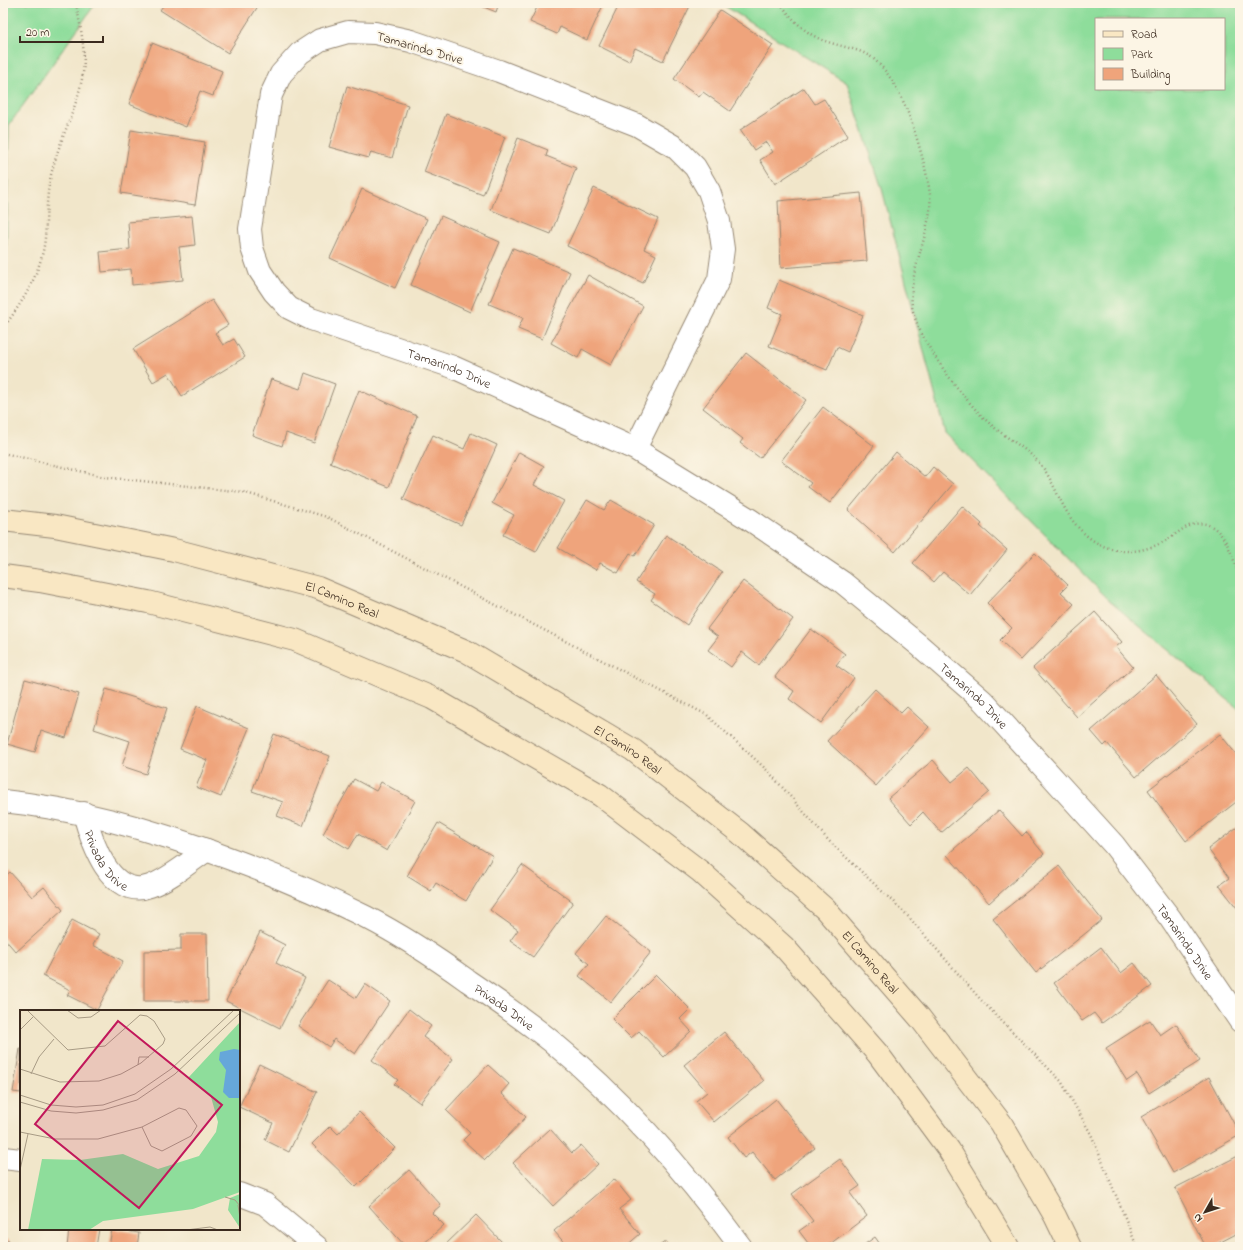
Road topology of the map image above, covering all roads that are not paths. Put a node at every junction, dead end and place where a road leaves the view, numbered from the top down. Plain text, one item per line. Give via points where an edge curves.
1 (635, 449) junction
2 (3, 520) edge
3 (3, 576) edge
4 (3, 801) edge
5 (84, 813) junction
6 (207, 850) junction
7 (1240, 1021) edge
8 (3, 1158) edge
9 (20, 1160) edge
10 (240, 1194) edge
11 (317, 1247) edge
12 (741, 1247) edge
13 (1008, 1247) edge
14 (1070, 1247) edge

1 - 1 street, Tamarindo Drive via 720,279 723,249 719,221 709,191 695,167 675,147 636,125 499,71 411,42 375,33 348,32 320,40 300,53 281,74 271,95 250,229 252,248 260,271 274,292 289,308 311,319 453,367
1 - 7 street, Tamarindo Drive via 749,519 842,582 983,701 1114,845 1170,918
2 - 14 main road, El Camino Real via 55,526 174,550 318,588 466,651 633,750 740,833 825,909 920,1018 1001,1123
3 - 13 main road via 148,602 295,640 432,698 600,795 701,872 784,947 883,1060 949,1150
4 - 5 street, Privada Drive
5 - 6 street, Privada Drive via 178,839
5 - 6 street, Privada Drive via 91,841 100,859 112,875 125,885 135,888 149,887
6 - 12 street, Privada Drive via 277,876 368,918 440,961 503,1005 552,1042 613,1097 661,1147 706,1200
8 - 9 street
10 - 11 street via 265,1204

